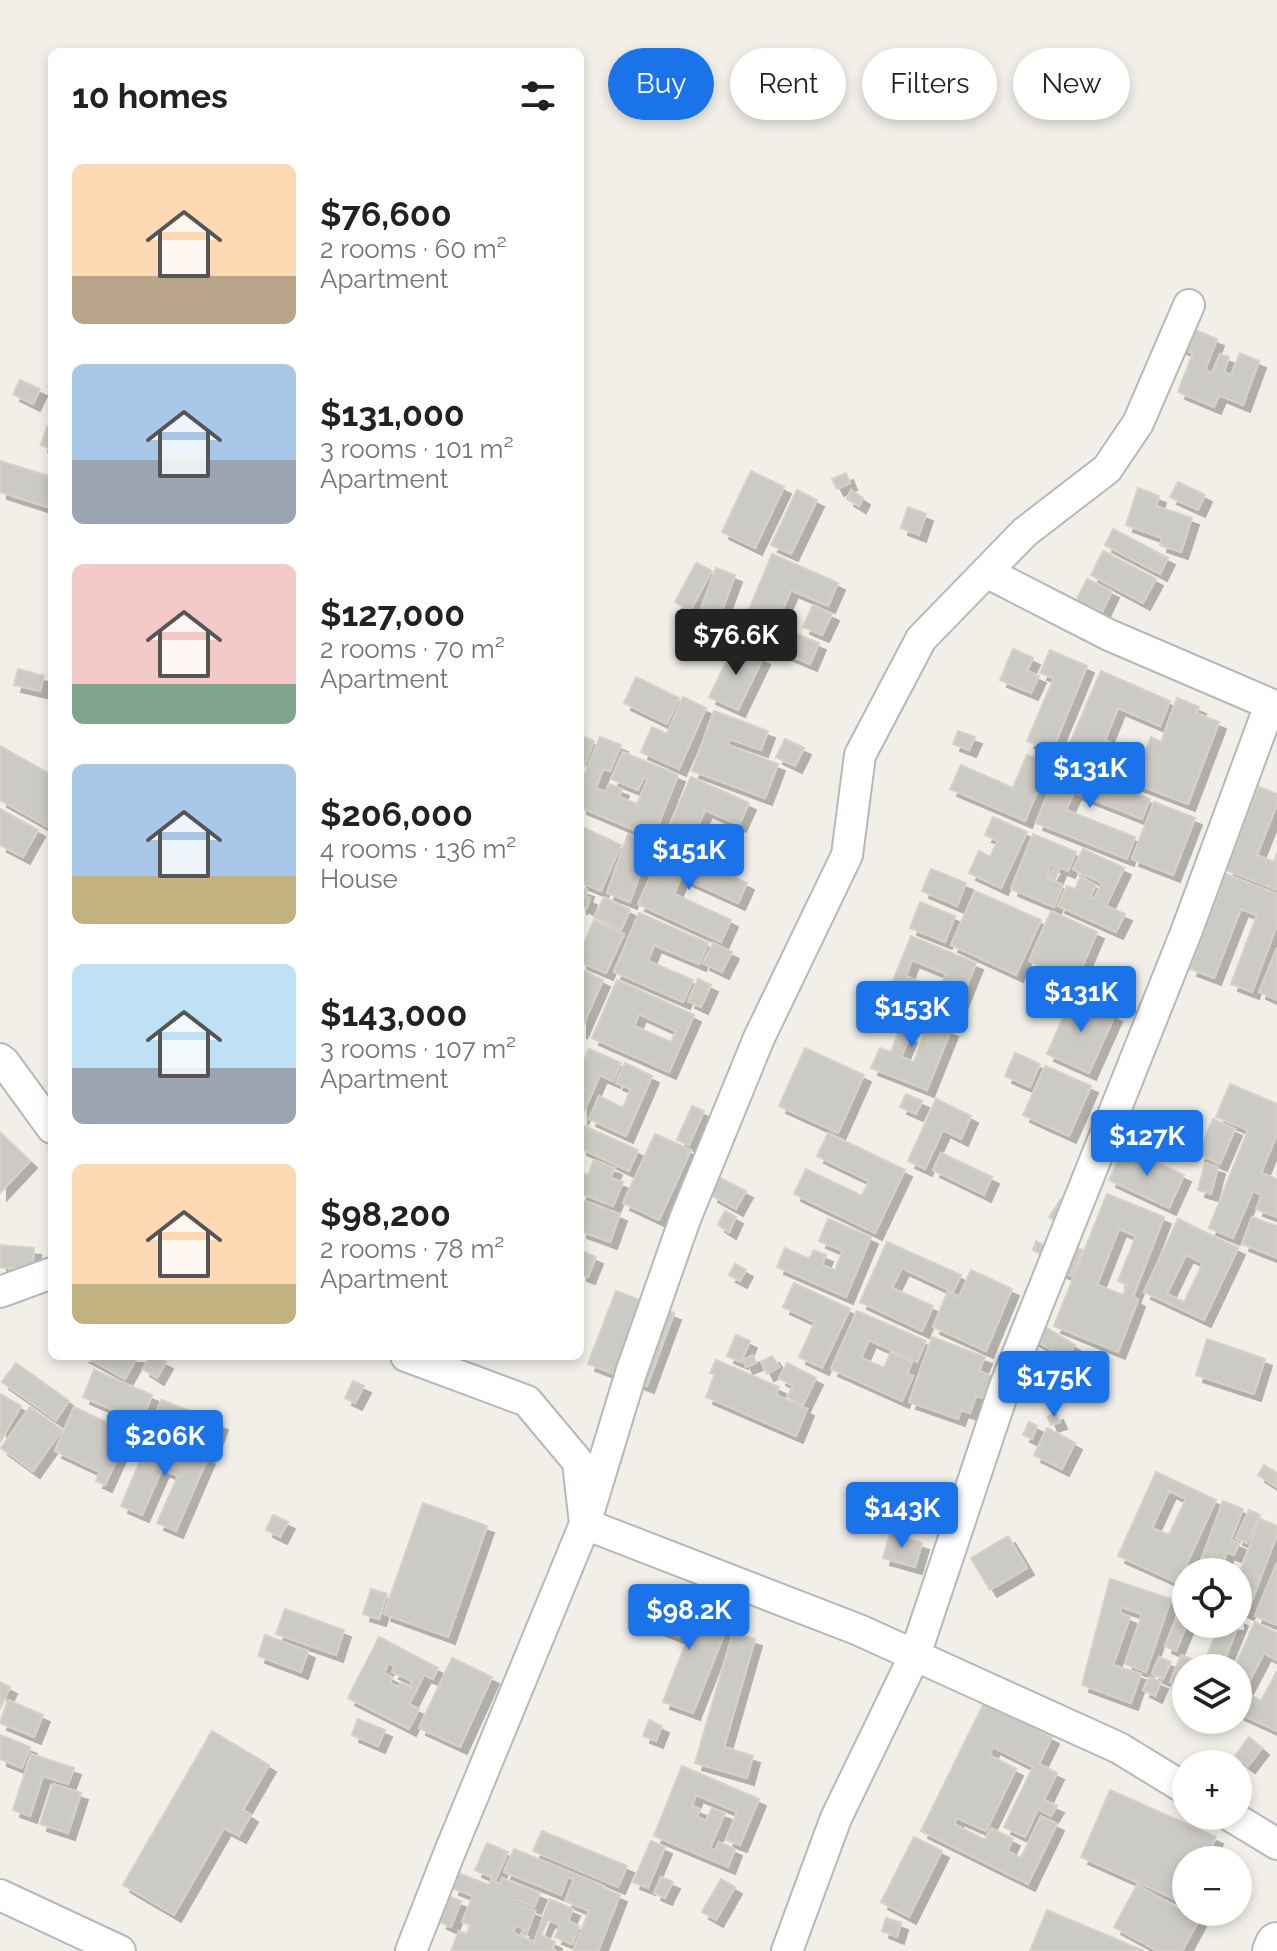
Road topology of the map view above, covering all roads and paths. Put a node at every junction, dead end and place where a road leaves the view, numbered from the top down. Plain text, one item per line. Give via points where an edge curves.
1 (1189, 305) dead end
2 (986, 572) junction
3 (1274, 706) edge
4 (0, 1059) edge
5 (48, 1122) edge
6 (48, 1274) edge
7 (0, 1292) edge
8 (417, 1360) edge
9 (585, 1524) junction
10 (915, 1655) junction
11 (1172, 1780) edge
12 (1252, 1829) edge
13 (1277, 1844) edge
14 (0, 1895) edge
15 (1277, 1944) edge
16 (120, 1951) edge
17 (411, 1951) edge
18 (787, 1951) edge
19 (1274, 1951) edge

1 - 2 street via 1138,423 1107,469 1025,532
2 - 3 street via 1109,635
2 - 9 street via 921,639 860,755 847,855 759,1038 685,1219
3 - 10 street via 1005,1386
4 - 5 street
6 - 7 street
8 - 9 street via 527,1401 578,1462
9 - 10 street
9 - 17 street
10 - 11 street via 1119,1748
10 - 18 street via 836,1818
12 - 13 street
14 - 16 street
15 - 19 street

